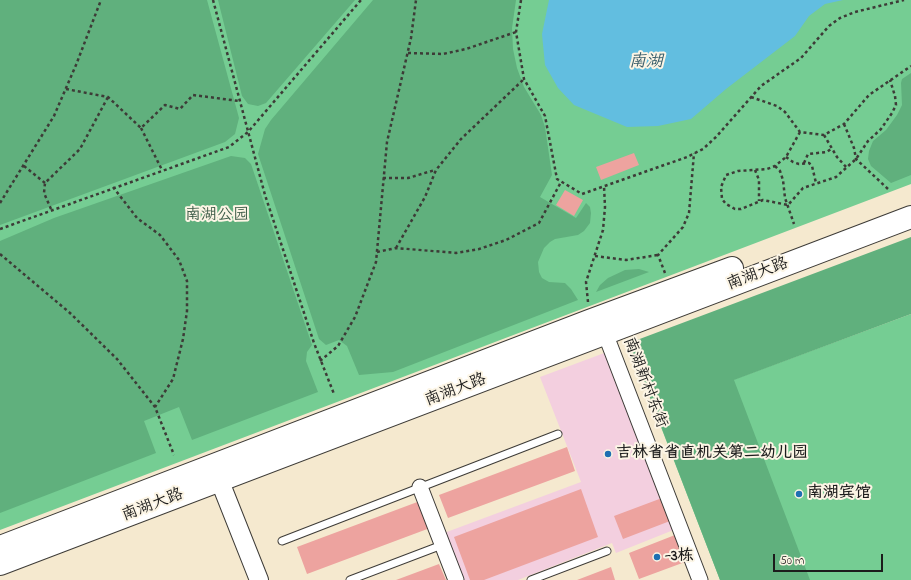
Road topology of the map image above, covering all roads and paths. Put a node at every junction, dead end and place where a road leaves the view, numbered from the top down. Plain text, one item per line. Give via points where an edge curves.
1 (101, 0) edge
2 (212, 0) edge
3 (361, 0) edge
4 (416, 0) edge
5 (521, 0) edge
6 (904, 0) edge
7 (516, 32) junction
8 (408, 53) junction
9 (911, 66) edge
10 (524, 80) junction
11 (890, 80) junction
12 (66, 89) junction
13 (108, 97) junction
14 (751, 97) junction
15 (239, 101) junction
16 (844, 124) junction
17 (140, 128) junction
18 (248, 132) junction
19 (800, 132) junction
20 (824, 135) junction
21 (831, 149) junction
22 (694, 153) junction
23 (786, 157) junction
24 (856, 159) junction
25 (804, 163) junction
26 (24, 166) junction
27 (775, 166) junction
28 (847, 168) junction
29 (162, 170) junction
30 (436, 170) junction
31 (755, 170) junction
32 (383, 178) junction
33 (561, 182) junction
34 (45, 183) junction
35 (816, 183) junction
36 (604, 186) junction
37 (113, 187) junction
38 (888, 189) dead end
39 (759, 201) junction
40 (911, 201) edge
41 (0, 203) edge
42 (788, 205) junction
43 (51, 210) junction
44 (911, 217) edge
45 (794, 224) dead end
46 (0, 229) edge
47 (396, 248) junction
48 (377, 252) junction
49 (0, 254) edge
50 (658, 255) junction
51 (595, 256) junction
52 (665, 273) dead end
53 (588, 303) dead end
54 (605, 333) junction
55 (320, 361) junction
56 (334, 394) dead end
57 (155, 407) junction
58 (558, 434) dead end
59 (174, 455) dead end
60 (217, 474) junction
61 (420, 487) junction
62 (282, 541) dead end
63 (442, 545) junction
64 (0, 547) edge
65 (607, 551) dead end
66 (0, 564) edge
67 (259, 580) edge
68 (350, 580) edge
69 (456, 580) edge
70 (531, 580) edge
71 (700, 580) edge

1 - 12 path
2 - 15 path
3 - 18 path
4 - 8 path
5 - 7 path
6 - 14 path via 840,18 829,26 801,58 761,86
7 - 8 path via 443,54
7 - 10 path
8 - 32 path via 387,142
9 - 11 path
10 - 30 path via 461,139
10 - 33 path via 545,116 557,179
11 - 16 path via 869,95
11 - 24 path via 896,105 881,129 868,141
12 - 13 path
12 - 26 path via 54,116
13 - 17 path
13 - 34 path via 80,149
14 - 19 path via 777,106 785,112
14 - 22 path via 716,137 703,149
15 - 17 path via 193,95 180,109 165,105
15 - 18 path
16 - 20 path
16 - 24 path
17 - 29 path
18 - 29 path via 229,146
18 - 55 path via 265,195
19 - 20 path
19 - 23 path
20 - 21 path
21 - 25 path via 808,154
21 - 28 path
22 - 36 path
22 - 50 path via 689,213 684,227
23 - 25 path via 792,162
23 - 27 path
24 - 28 path
24 - 38 path
25 - 35 path via 812,166
26 - 34 path
26 - 41 path
27 - 31 path
27 - 42 path via 780,171
28 - 35 path via 836,177
29 - 37 path
30 - 32 path via 408,178
30 - 47 path via 425,197
31 - 39 path via 759,180
31 - 39 path via 726,175 721,194 726,204 734,209 742,209
32 - 48 path
33 - 36 path via 582,194
33 - 47 path via 539,223 506,240 456,253
34 - 43 path via 44,193
35 - 42 path via 803,188
36 - 51 path via 606,206 603,230
37 - 43 path
37 - 57 path via 137,218 160,235 179,260 187,280 187,311 182,346 173,379
39 - 42 path
40 - 60 main road, 南湖大路 via 589,321
42 - 45 path
43 - 46 path
44 - 54 main road, 南湖大路
47 - 48 path
48 - 55 path via 368,287 355,317 338,346
49 - 57 path via 75,318 117,359
50 - 51 path via 626,260
50 - 52 path
51 - 53 path via 586,282
54 - 60 main road, 南湖大路
54 - 71 street, 南湖新村东街
55 - 56 path
57 - 59 path
58 - 61 lane
60 - 64 main road, 南湖大路
60 - 66 main road, 南湖大路
60 - 67 street
61 - 62 lane
61 - 63 street
63 - 68 lane
63 - 69 street
65 - 70 lane

